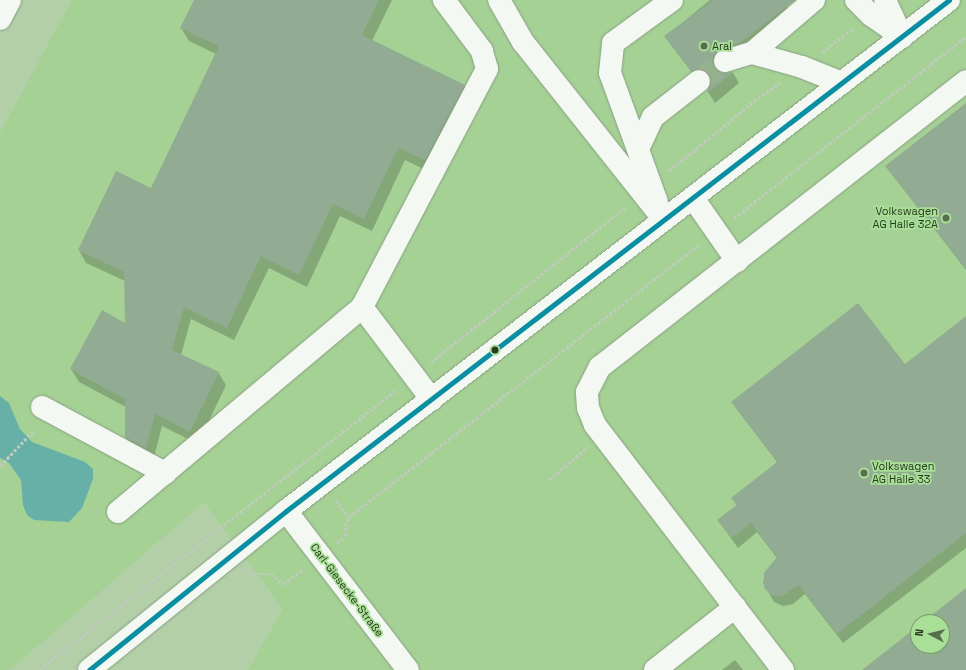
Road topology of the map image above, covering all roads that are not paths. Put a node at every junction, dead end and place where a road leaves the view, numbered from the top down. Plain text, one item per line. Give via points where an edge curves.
1 (10, 0) edge
2 (444, 0) edge
3 (498, 0) edge
4 (672, 0) edge
5 (814, 0) edge
6 (856, 0) edge
7 (949, 0) edge
8 (878, 8) edge
9 (0, 19) edge
10 (902, 37) junction
11 (752, 54) junction
12 (725, 61) tunnel mouth
13 (699, 81) tunnel mouth
14 (966, 81) edge
15 (842, 83) junction
16 (638, 149) junction
17 (647, 190) junction
18 (693, 198) junction
19 (664, 220) junction
20 (736, 261) junction
21 (362, 306) junction
22 (432, 400) junction
23 (42, 407) dead end
24 (165, 473) junction
25 (286, 511) junction
26 (118, 512) dead end
27 (735, 608) junction
28 (89, 670) edge
29 (408, 670) edge
30 (655, 670) edge
31 (783, 670) edge

1 - 9 main road
2 - 21 main road via 482,51 487,69
3 - 17 main road via 523,42
4 - 16 main road via 613,43 610,73
5 - 11 main road
6 - 8 main road
7 - 10 main road
8 - 10 main road
10 - 15 main road
11 - 12 main road
11 - 15 main road via 802,67
13 - 16 main road via 653,117
14 - 20 main road
15 - 18 main road
16 - 17 main road
17 - 19 main road
18 - 19 main road
18 - 20 main road
19 - 22 main road
20 - 27 main road via 600,367 587,392 588,408 602,435
21 - 22 main road
21 - 24 main road
22 - 25 main road
23 - 24 main road
24 - 26 main road
25 - 28 main road
25 - 29 main road, Carl-Giesecke-Straße
27 - 30 main road
27 - 31 main road

